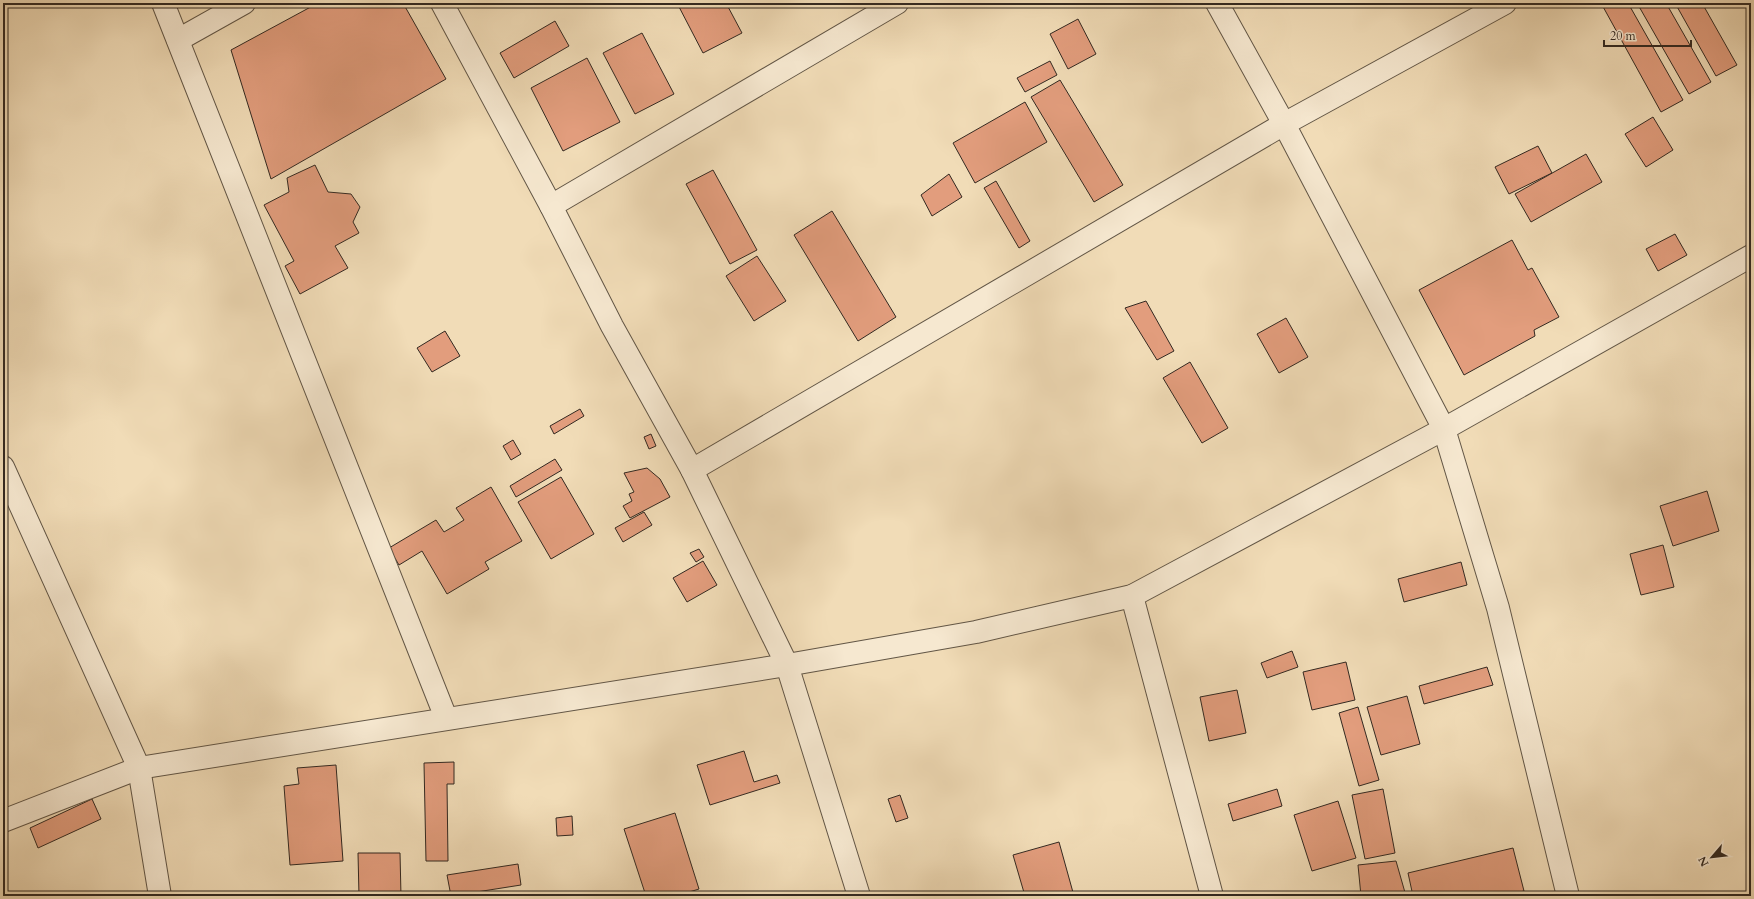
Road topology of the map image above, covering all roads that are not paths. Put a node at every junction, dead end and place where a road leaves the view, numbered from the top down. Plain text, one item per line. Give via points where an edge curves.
1 (163, 3) edge
2 (244, 3) edge
3 (442, 3) edge
4 (897, 3) edge
5 (1217, 3) edge
6 (1505, 3) edge
7 (178, 40) junction
8 (1284, 124) junction
9 (551, 206) junction
10 (1751, 256) edge
11 (1444, 429) junction
12 (3, 467) edge
13 (692, 470) junction
14 (1132, 596) junction
15 (787, 665) junction
16 (446, 718) junction
17 (139, 768) junction
18 (3, 821) edge
19 (160, 896) edge
20 (859, 896) edge
21 (1212, 896) edge
22 (1568, 896) edge

1 - 7 street
2 - 7 street
3 - 9 street
4 - 9 street
5 - 8 street
6 - 8 street
7 - 16 street
8 - 11 street
8 - 13 street
9 - 13 street via 612,326
10 - 11 street
11 - 14 street
11 - 22 street via 1498,608
12 - 17 street
13 - 15 street
14 - 15 street via 976,632
14 - 21 street
15 - 16 street
15 - 20 street
16 - 17 street
17 - 18 street
17 - 19 street

